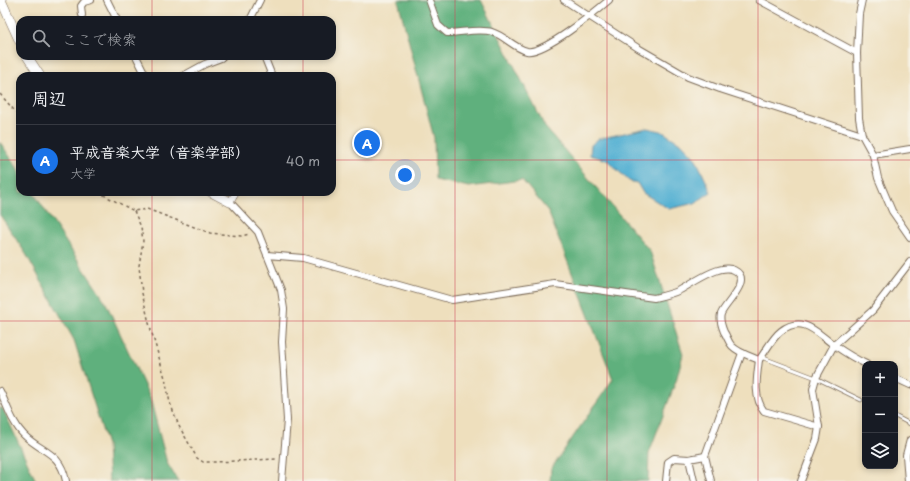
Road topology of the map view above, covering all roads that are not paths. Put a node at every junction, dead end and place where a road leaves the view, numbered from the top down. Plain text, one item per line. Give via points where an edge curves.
1 (1, 0) edge
2 (92, 0) edge
3 (107, 0) edge
4 (260, 0) edge
5 (429, 0) edge
6 (564, 0) edge
7 (608, 0) edge
8 (760, 0) edge
9 (862, 0) edge
10 (82, 15) dead end
11 (115, 16) edge
12 (252, 16) edge
13 (590, 16) junction
14 (16, 33) edge
15 (857, 53) junction
16 (30, 60) edge
17 (138, 60) edge
18 (216, 60) edge
19 (266, 60) edge
20 (37, 72) edge
21 (144, 72) edge
22 (190, 72) edge
23 (270, 72) edge
24 (862, 135) junction
25 (910, 149) edge
26 (873, 155) junction
27 (219, 196) edge
28 (234, 196) edge
29 (230, 202) junction
30 (910, 236) edge
31 (267, 255) junction
32 (910, 262) edge
33 (834, 345) junction
34 (742, 353) junction
35 (760, 358) junction
36 (862, 362) edge
37 (816, 378) junction
38 (898, 379) edge
39 (910, 385) edge
40 (0, 391) edge
41 (862, 400) edge
42 (898, 418) edge
43 (910, 424) edge
44 (819, 427) junction
45 (910, 440) edge
46 (705, 456) junction
47 (689, 459) junction
48 (66, 481) edge
49 (282, 481) edge
50 (666, 481) edge
51 (694, 481) edge
52 (711, 481) edge
53 (801, 481) edge
54 (908, 481) edge

1 - 14 street
2 - 10 street via 84,2 81,6
3 - 11 street
4 - 12 street
5 - 13 street via 438,25 447,33 494,32 528,51 552,42
6 - 13 street
7 - 13 street
8 - 15 street
9 - 15 street
13 - 24 street via 638,48 688,76 720,89
15 - 24 street
16 - 20 street
17 - 21 street
18 - 22 street
19 - 23 street
24 - 26 street
25 - 26 street
26 - 30 street via 878,178 892,212
27 - 29 street
28 - 29 street
29 - 31 street via 258,232
31 - 34 street via 303,258 452,300 555,284 654,298 680,290 720,270 732,269 739,274 741,280 739,288 721,314 721,327 732,346
31 - 49 street via 281,290 284,308 282,342 287,420
32 - 33 street via 873,310
33 - 35 street via 811,327 802,324 789,326 780,332
33 - 36 street
33 - 37 street
34 - 35 street
34 - 46 street
35 - 37 lane
35 - 44 street via 756,378 758,404 764,411
37 - 41 lane
37 - 44 street via 813,389
38 - 39 street
40 - 48 street via 23,434 59,462
42 - 43 lane
44 - 53 street
45 - 54 street via 906,455
46 - 47 street
46 - 52 street
47 - 50 street via 674,458 668,462
47 - 51 street

